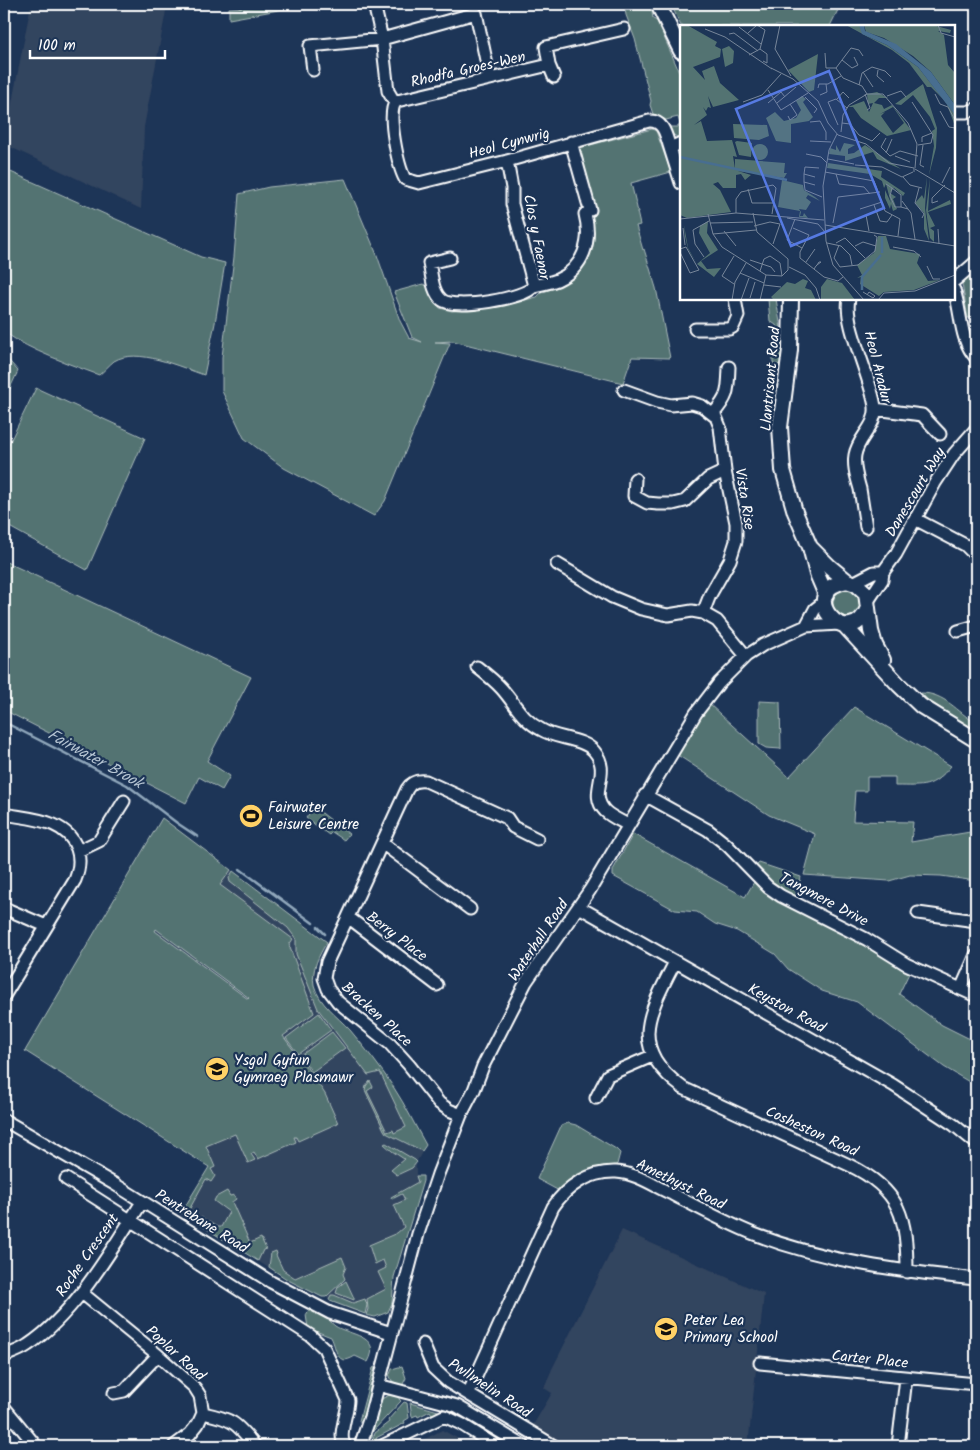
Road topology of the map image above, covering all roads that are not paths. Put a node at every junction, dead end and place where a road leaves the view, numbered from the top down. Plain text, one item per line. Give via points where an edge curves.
1 (374, 4) edge
2 (658, 4) edge
3 (624, 29) dead end
4 (382, 39) junction
5 (680, 49) edge
6 (549, 65) junction
7 (314, 70) dead end
8 (554, 78) dead end
9 (490, 79) junction
10 (395, 103) junction
11 (976, 109) edge
12 (955, 112) edge
13 (571, 142) junction
14 (680, 143) edge
15 (670, 148) junction
16 (507, 160) junction
17 (680, 180) edge
18 (450, 258) dead end
19 (976, 262) edge
20 (955, 280) edge
21 (533, 287) junction
22 (955, 293) edge
23 (735, 300) edge
24 (791, 300) edge
25 (850, 300) edge
26 (695, 329) dead end
27 (976, 358) edge
28 (729, 367) dead end
29 (624, 390) dead end
30 (875, 409) junction
31 (713, 414) junction
32 (976, 429) edge
33 (940, 434) dead end
34 (725, 471) junction
35 (634, 480) dead end
36 (915, 518) junction
37 (866, 527) dead end
38 (810, 547) junction
39 (976, 556) edge
40 (557, 564) dead end
41 (882, 572) junction
42 (850, 582) junction
43 (825, 598) junction
44 (868, 605) junction
45 (704, 613) junction
46 (842, 624) junction
47 (806, 626) junction
48 (746, 656) junction
49 (477, 667) dead end
50 (899, 685) junction
51 (976, 740) edge
52 (645, 795) junction
53 (124, 801) dead end
54 (4, 814) edge
55 (628, 825) junction
56 (537, 839) dead end
57 (382, 843) junction
58 (78, 851) junction
59 (579, 907) junction
60 (4, 908) edge
61 (470, 909) dead end
62 (918, 913) dead end
63 (348, 917) junction
64 (976, 921) edge
65 (46, 926) junction
66 (976, 955) edge
67 (675, 962) junction
68 (437, 985) dead end
69 (961, 989) junction
70 (4, 996) edge
71 (976, 996) edge
72 (652, 1056) junction
73 (596, 1098) dead end
74 (461, 1115) junction
75 (4, 1120) edge
76 (976, 1143) edge
77 (66, 1179) dead end
78 (142, 1202) junction
79 (130, 1221) junction
80 (907, 1272) junction
81 (976, 1279) edge
82 (82, 1293) junction
83 (391, 1333) junction
84 (423, 1344) dead end
85 (158, 1355) junction
86 (4, 1356) edge
87 (760, 1363) dead end
88 (906, 1378) junction
89 (976, 1384) edge
90 (378, 1385) junction
91 (114, 1393) dead end
92 (468, 1394) junction
93 (4, 1407) edge
94 (467, 1412) junction
95 (202, 1413) junction
96 (510, 1420) junction
97 (461, 1424) junction
98 (501, 1433) junction
99 (36, 1446) edge
100 (174, 1446) edge
101 (255, 1446) edge
102 (346, 1446) edge
103 (360, 1446) edge
104 (382, 1446) edge
105 (496, 1446) edge
106 (524, 1446) edge
107 (554, 1446) edge
108 (898, 1446) edge

1 - 4 street
2 - 5 main road
3 - 6 street, Rhodfa Groes-Wen via 546,48
4 - 7 street via 310,46
4 - 9 street via 476,13
4 - 10 street via 388,91
6 - 8 street, Rhodfa Groes-Wen
6 - 9 street, Rhodfa Groes-Wen
9 - 10 street, Rhodfa Groes-Wen
10 - 16 street, Heol Cynwrig via 392,114 398,162 405,179 419,183
11 - 12 street
13 - 15 street, Heol Cynwrig via 654,121 662,128
13 - 16 street, Heol Cynwrig
13 - 21 street via 588,212 589,236 581,258 566,274
14 - 15 street
15 - 17 street
16 - 21 street, Clos y Faenor via 512,204
18 - 21 street via 430,263 435,291 442,300 453,304 501,299 523,294
19 - 20 street
22 - 27 street via 967,346
23 - 26 street via 738,316 733,327
24 - 38 main road, Llantrisant Road via 790,350 780,427 782,470 794,512
25 - 30 street, Heol Aradur via 848,314
28 - 31 street via 728,393
29 - 31 street via 673,410 692,403
30 - 33 street via 922,415
30 - 37 street, Heol Aradur via 868,431 859,442 854,467
31 - 34 street, Vista Rise via 720,426
32 - 36 street, Danescourt Way via 954,454
34 - 35 street via 708,479 685,502 673,504 630,498
34 - 45 street, Vista Rise via 736,523 736,541
36 - 39 street via 966,545
36 - 41 street, Danescourt Way via 896,554
38 - 42 main road, Llantrisant Road
38 - 43 main road, Llantrisant Road
40 - 45 street via 612,597 641,609 668,615
41 - 42 street
41 - 44 street, Danescourt Way via 882,580
42 - 43 main road via 836,585
42 - 44 main road, Llantrisant Road via 866,593
43 - 46 main road, Llantrisant Road via 828,616
43 - 47 street
44 - 46 main road via 860,620 854,624
44 - 50 main road, Llantrisant Road via 875,645
45 - 48 street via 716,621
46 - 47 street, Waterhall Road
46 - 50 main road, Llantrisant Road
47 - 48 street, Waterhall Road
48 - 52 street, Waterhall Road via 696,713
49 - 55 street via 492,678 530,723 544,732 593,749 601,760 598,799 605,811
50 - 51 main road, Llantrisant Road via 921,706
52 - 55 street, Waterhall Road
52 - 69 street, Tangmere Drive via 708,830 768,887 782,896 866,939 906,964
53 - 58 street via 99,841
54 - 58 street via 56,826 72,838
55 - 59 street, Waterhall Road
56 - 57 street, Berry Place via 513,827 507,818 420,780 410,784
57 - 61 street
57 - 63 street, Berry Place
58 - 65 street via 79,868 75,880
59 - 67 street, Keyston Road
59 - 74 street, Waterhall Road via 526,982
60 - 65 street
62 - 64 street via 929,919
63 - 68 street, Berry Place
63 - 74 street, Bracken Place via 327,962 324,978 328,989 338,1002 390,1044 440,1103
65 - 70 street
66 - 69 street
67 - 72 street via 649,1017
67 - 76 street, Keyston Road via 893,1085
69 - 71 street, Tangmere Drive
72 - 73 street via 608,1075
72 - 80 street, Cosheston Road via 668,1077 683,1088 875,1179 888,1191 901,1214 907,1244
74 - 83 street, Waterhall Road via 424,1215
75 - 78 street, Pentrebane Road
77 - 79 street
78 - 79 street, Roche Crescent
78 - 83 street, Pentrebane Road via 271,1282 336,1315
79 - 82 street, Roche Crescent
79 - 102 street via 324,1348 348,1400 341,1437
80 - 81 street, Amethyst Road
80 - 92 street, Amethyst Road via 852,1263 795,1248 728,1223 636,1176 602,1173 575,1184 553,1207
82 - 85 street, Poplar Road
82 - 86 street, Roche Crescent via 40,1336
83 - 90 street, Waterhall Road
84 - 92 street, Pwllmelin Road via 439,1375
85 - 91 street via 124,1391
85 - 95 street, Poplar Road via 195,1388 200,1396
87 - 88 street, Carter Place
88 - 89 street, Carter Place
88 - 108 street
90 - 94 street, Pwllmelin Road via 448,1403
90 - 103 street, Waterhall Road
92 - 96 street, Pwllmelin Road
93 - 99 street
94 - 97 street
94 - 98 street, Pwllmelin Road
95 - 100 street via 190,1434
95 - 101 street via 231,1420
96 - 98 street
96 - 107 street, Pwllmelin Road
97 - 104 street via 448,1417 440,1417
97 - 105 street
98 - 106 street, Pwllmelin Road

